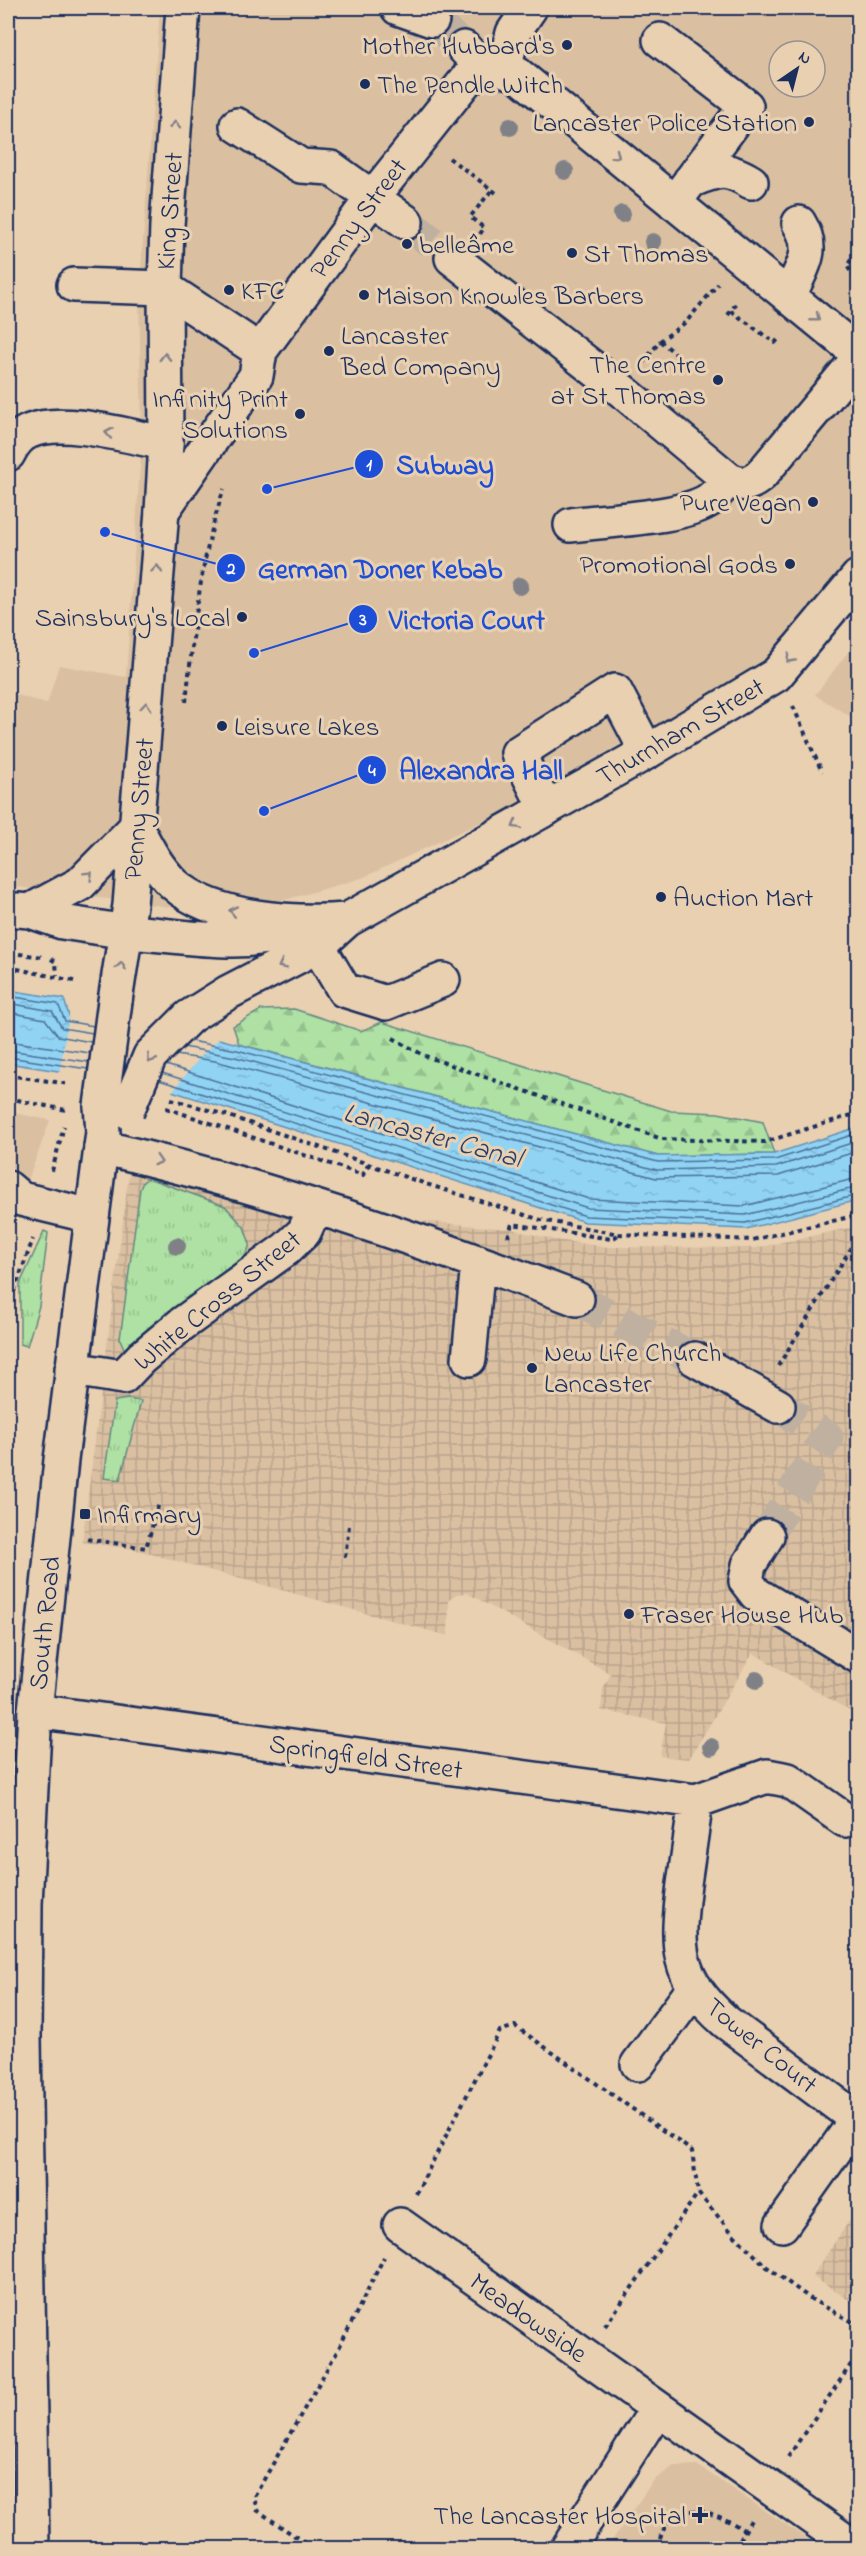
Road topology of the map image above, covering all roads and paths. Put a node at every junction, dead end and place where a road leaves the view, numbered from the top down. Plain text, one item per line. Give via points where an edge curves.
1 (183, 8) edge
2 (398, 8) edge
3 (518, 12) edge
4 (432, 20) tunnel mouth
5 (660, 40) dead end
6 (484, 62) junction
7 (237, 125) dead end
8 (453, 160) dead end
9 (751, 182) dead end
10 (682, 192) junction
11 (499, 195) dead end
12 (373, 196) junction
13 (406, 222) tunnel mouth
14 (799, 223) dead end
15 (858, 262) edge
16 (465, 267) tunnel mouth
17 (721, 281) dead end
18 (858, 282) edge
19 (74, 285) dead end
20 (165, 288) junction
21 (789, 296) junction
22 (731, 311) dead end
23 (784, 331) dead end
24 (660, 341) junction
25 (260, 351) junction
26 (858, 353) edge
27 (681, 358) dead end
28 (858, 359) edge
29 (636, 370) dead end
30 (166, 429) junction
31 (10, 443) edge
32 (740, 481) junction
33 (225, 487) dead end
34 (162, 511) junction
35 (571, 525) dead end
36 (858, 577) edge
37 (792, 704) dead end
38 (186, 705) dead end
39 (648, 752) junction
40 (822, 772) dead end
41 (546, 809) junction
42 (136, 827) junction
43 (19, 910) edge
44 (127, 932) junction
45 (315, 935) junction
46 (10, 953) dead end
47 (8, 967) edge
48 (57, 976) junction
49 (443, 980) dead end
50 (74, 981) dead end
51 (390, 1036) dead end
52 (8, 1098) edge
53 (165, 1098) dead end
54 (164, 1107) dead end
55 (68, 1111) junction
56 (858, 1113) edge
57 (101, 1119) junction
58 (369, 1163) junction
59 (8, 1188) edge
60 (43, 1205) junction
61 (315, 1208) junction
62 (858, 1215) edge
63 (91, 1216) junction
64 (510, 1229) dead end
65 (619, 1234) junction
66 (858, 1237) edge
67 (478, 1262) junction
68 (577, 1299) tunnel mouth
69 (8, 1308) edge
70 (469, 1359) dead end
71 (695, 1359) tunnel mouth
72 (72, 1369) junction
73 (769, 1401) joint
74 (159, 1503) dead end
75 (349, 1526) dead end
76 (767, 1536) tunnel mouth
77 (87, 1539) dead end
78 (345, 1557) dead end
79 (858, 1656) edge
80 (35, 1711) junction
81 (696, 1801) junction
82 (845, 1820) dead end
83 (695, 1987) junction
84 (638, 2064) dead end
85 (858, 2119) edge
86 (698, 2193) junction
87 (400, 2225) junction
88 (782, 2225) dead end
89 (858, 2325) edge
90 (858, 2354) edge
91 (584, 2356) junction
92 (657, 2409) junction
93 (767, 2487) junction
94 (746, 2531) dead end
95 (32, 2548) edge
96 (312, 2548) edge
97 (568, 2548) edge
98 (658, 2548) edge
99 (855, 2548) edge

20 -> 1 street, King Street
2 - 4 street
3 - 6 street via 507,48
5 - 10 street via 746,106
6 -> 10 street via 517,74
6 - 12 street, Penny Street
7 - 12 street via 301,166 331,168
8 - 11 path
9 - 10 street via 720,169
10 - 21 street
12 - 13 street
12 - 25 street, Penny Street
14 - 21 street via 810,249
15 - 18 path via 852,258 847,266
16 - 32 street
17 - 24 path via 686,322
19 - 20 street
20 - 25 street
30 -> 20 street, King Street
21 -> 26 street
22 - 23 path via 775,343
24 - 27 path
24 - 29 path
25 - 34 street, Penny Street via 256,376
28 - 32 street via 761,475
30 -> 31 street via 67,426 31,431
30 - 34 street, Penny Street
32 - 35 street via 696,506
33 - 38 path via 204,564
42 -> 34 street, Penny Street
36 -> 39 street, Thurnham Street via 776,675
37 - 40 path
39 - 41 street, Thurnham Street
39 - 41 street via 615,691 518,753
41 -> 45 street, Thurnham Street
43 -> 42 street via 80,884
42 - 44 street, Penny Street
45 -> 42 street, Thurnham Street via 190,896 157,865
43 - 44 street, Thurnham Street via 62,922
44 - 45 street, Thurnham Street via 232,940
57 -> 44 street, Penny Street, bridge
45 - 49 street via 344,990 386,1003
45 -> 57 street, Thurnham Street, bridge via 189,1017 150,1056
46 - 48 path via 47,957 56,962
47 - 48 path
48 - 50 path
51 - 56 path via 425,1056 662,1139 765,1142
52 - 55 path
53 - 58 path via 226,1114
54 - 58 path via 363,1175
55 - 57 path
55 - 60 path
57 -> 61 street, White Cross Street
57 - 63 street, South Road
58 - 65 path via 541,1220
59 - 60 street via 21,1199
60 - 63 street
60 - 69 path
61 - 67 street, White Cross Street
61 - 72 street, White Cross Street via 304,1232 286,1249 182,1324 123,1377
62 - 65 path via 752,1239
63 - 72 street, South Road
64 - 65 path via 512,1224 612,1239
66 - 73 path
67 - 68 street, White Cross Street
67 - 70 street
71 - 73 street
72 - 80 street, South Road
74 - 77 path via 146,1548
75 - 78 path
76 - 79 street via 749,1566 746,1581 756,1594
80 - 81 street, Springfield Street
80 - 95 street, South Road via 25,1904 24,2038
81 - 82 street via 766,1776 788,1780
81 - 83 street, Tower Court via 678,1931 682,1960
83 - 84 street
83 - 85 street, Tower Court via 726,2022
85 - 88 street
86 - 87 path via 692,2151 514,2026 500,2031
86 - 89 path via 767,2267
86 - 91 path
87 - 91 street, Meadowside
87 - 96 path via 339,2348 254,2497 257,2510
90 - 93 path
91 - 92 street, Meadowside
92 - 93 street, Meadowside
92 - 97 street
93 - 99 street, Meadowside
94 - 98 path via 723,2516 699,2510 679,2514 661,2532

